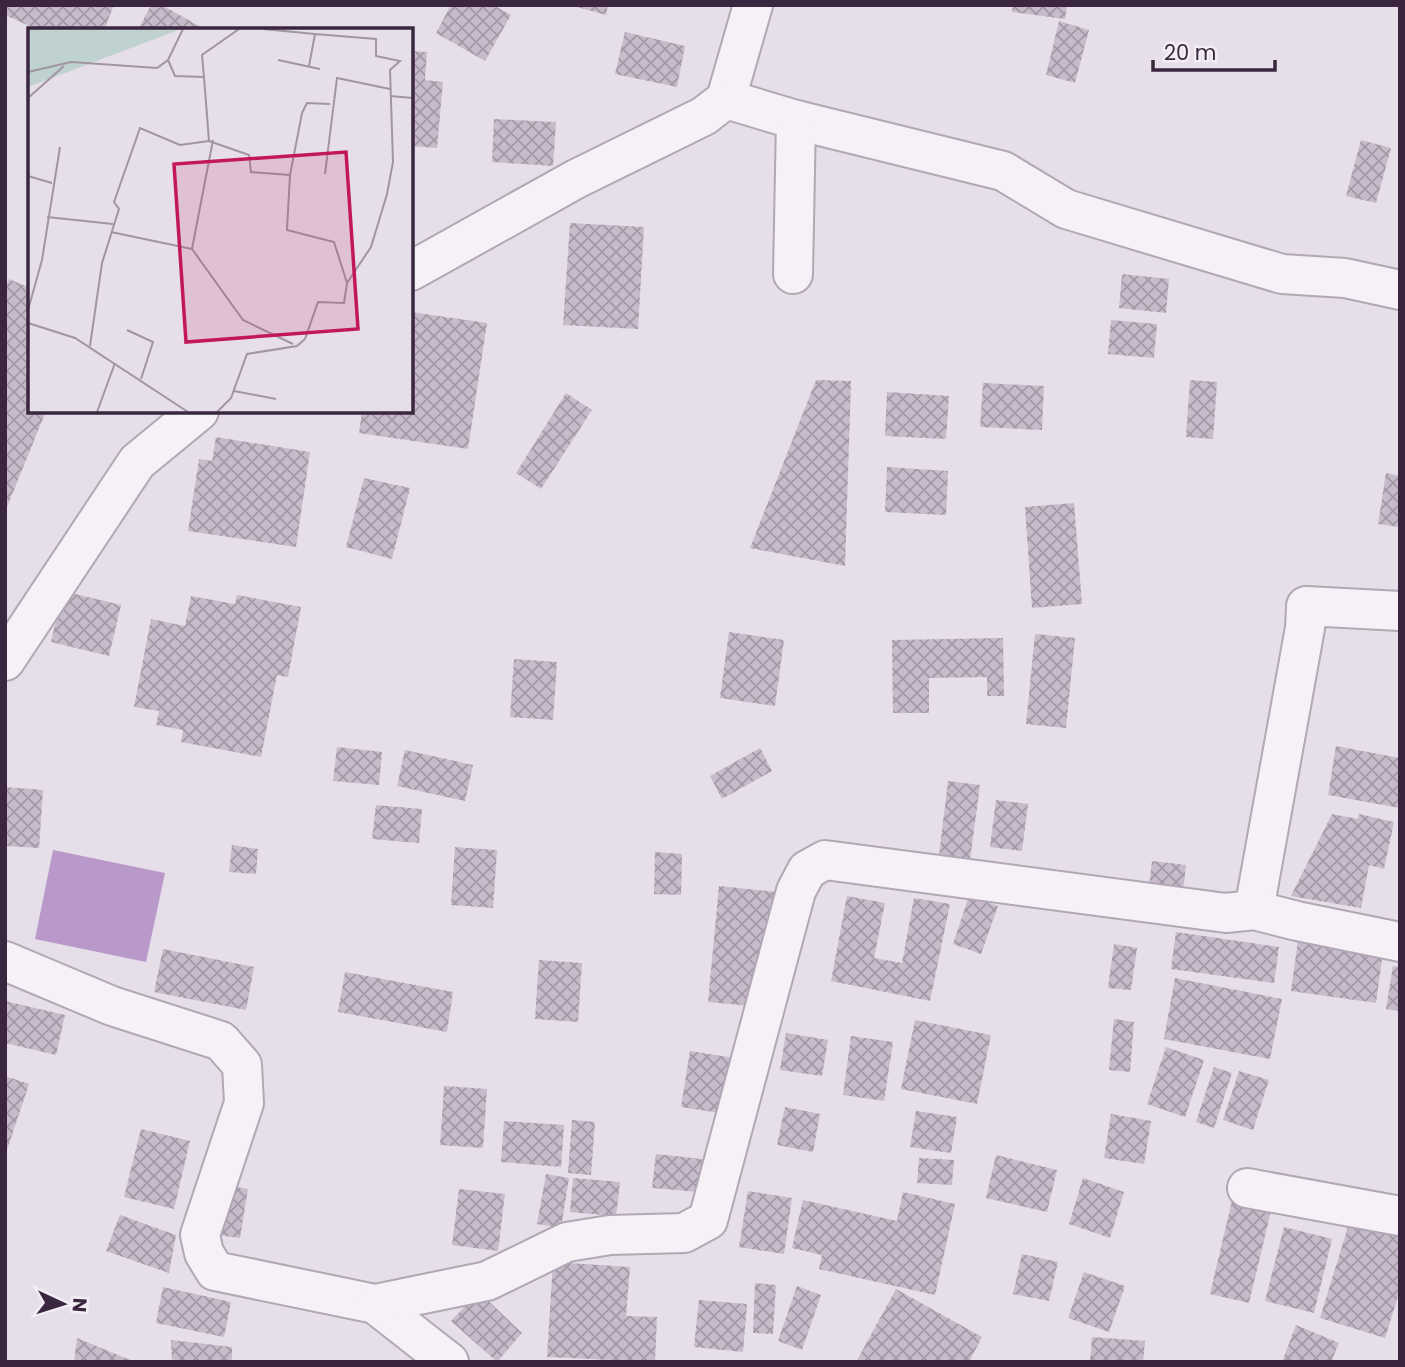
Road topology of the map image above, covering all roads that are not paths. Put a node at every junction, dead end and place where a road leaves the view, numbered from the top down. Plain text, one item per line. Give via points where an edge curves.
1 (753, 5) edge
2 (726, 99) junction
3 (796, 120) junction
4 (413, 270) edge
5 (793, 274) dead end
6 (1400, 290) edge
7 (198, 413) edge
8 (1400, 611) edge
9 (5, 661) edge
10 (1254, 909) junction
11 (1400, 942) edge
12 (5, 961) edge
13 (1247, 1188) dead end
14 (1400, 1216) edge
15 (375, 1304) junction
16 (449, 1362) edge

1 - 2 street
2 - 3 street
2 - 4 street via 704,116 576,179
3 - 5 street
3 - 6 street via 1003,171 1066,209 1282,274 1345,278
7 - 9 street via 137,462
8 - 10 street via 1306,606
10 - 11 street
10 - 15 street via 1226,913 825,860 807,870 796,891 708,1220 684,1233 610,1235 567,1242 487,1281
12 - 15 street via 112,1006 221,1041 242,1065 244,1103 200,1235 204,1253 215,1271
13 - 14 street
15 - 16 street

